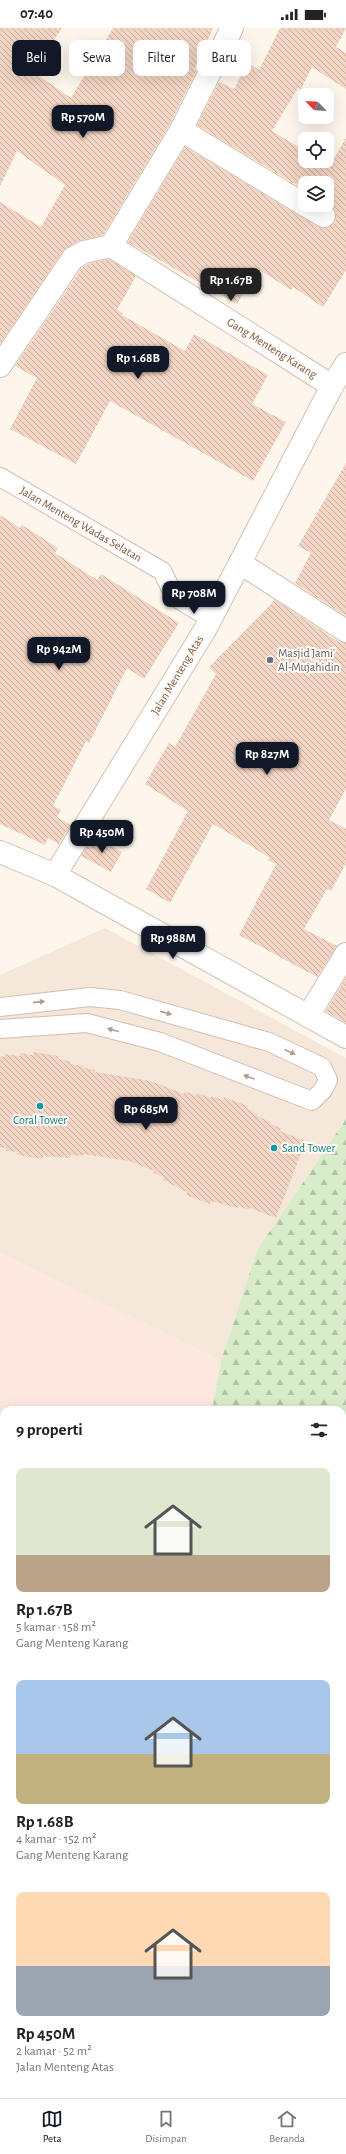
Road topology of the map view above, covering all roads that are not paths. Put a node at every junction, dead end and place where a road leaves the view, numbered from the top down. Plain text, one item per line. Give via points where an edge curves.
1 (232, 28) edge
2 (181, 130) junction
3 (298, 201) edge
4 (317, 212) edge
5 (324, 216) dead end
6 (112, 246) junction
7 (346, 364) edge
8 (0, 366) edge
9 (332, 386) junction
10 (0, 478) edge
11 (240, 563) junction
12 (211, 619) junction
13 (346, 631) edge
14 (0, 852) edge
15 (55, 875) junction
16 (346, 954) edge
17 (90, 996) junction
18 (0, 1007) edge
19 (308, 1016) junction
20 (87, 1023) junction
21 (0, 1029) edge
22 (346, 1037) edge

1 - 2 street
2 - 3 street
2 - 6 street
4 - 5 street
6 - 8 street via 84,252 74,258
6 - 9 street, Gang Menteng Karang
7 - 9 street, Jalan Menteng Atas
9 - 11 street, Jalan Menteng Atas
10 - 12 lane, Jalan Menteng Wadas Selatan via 162,571 175,596
11 - 12 street, Jalan Menteng Atas
11 - 13 street
12 - 15 street, Jalan Menteng Atas
14 - 15 street
15 - 19 street
16 - 19 street
18 -> 17 lane
17 - 20 lane
17 -> 20 lane via 120,1000 269,1042 322,1066 328,1080 323,1090 312,1101 160,1042
19 - 22 street
20 - 21 lane

